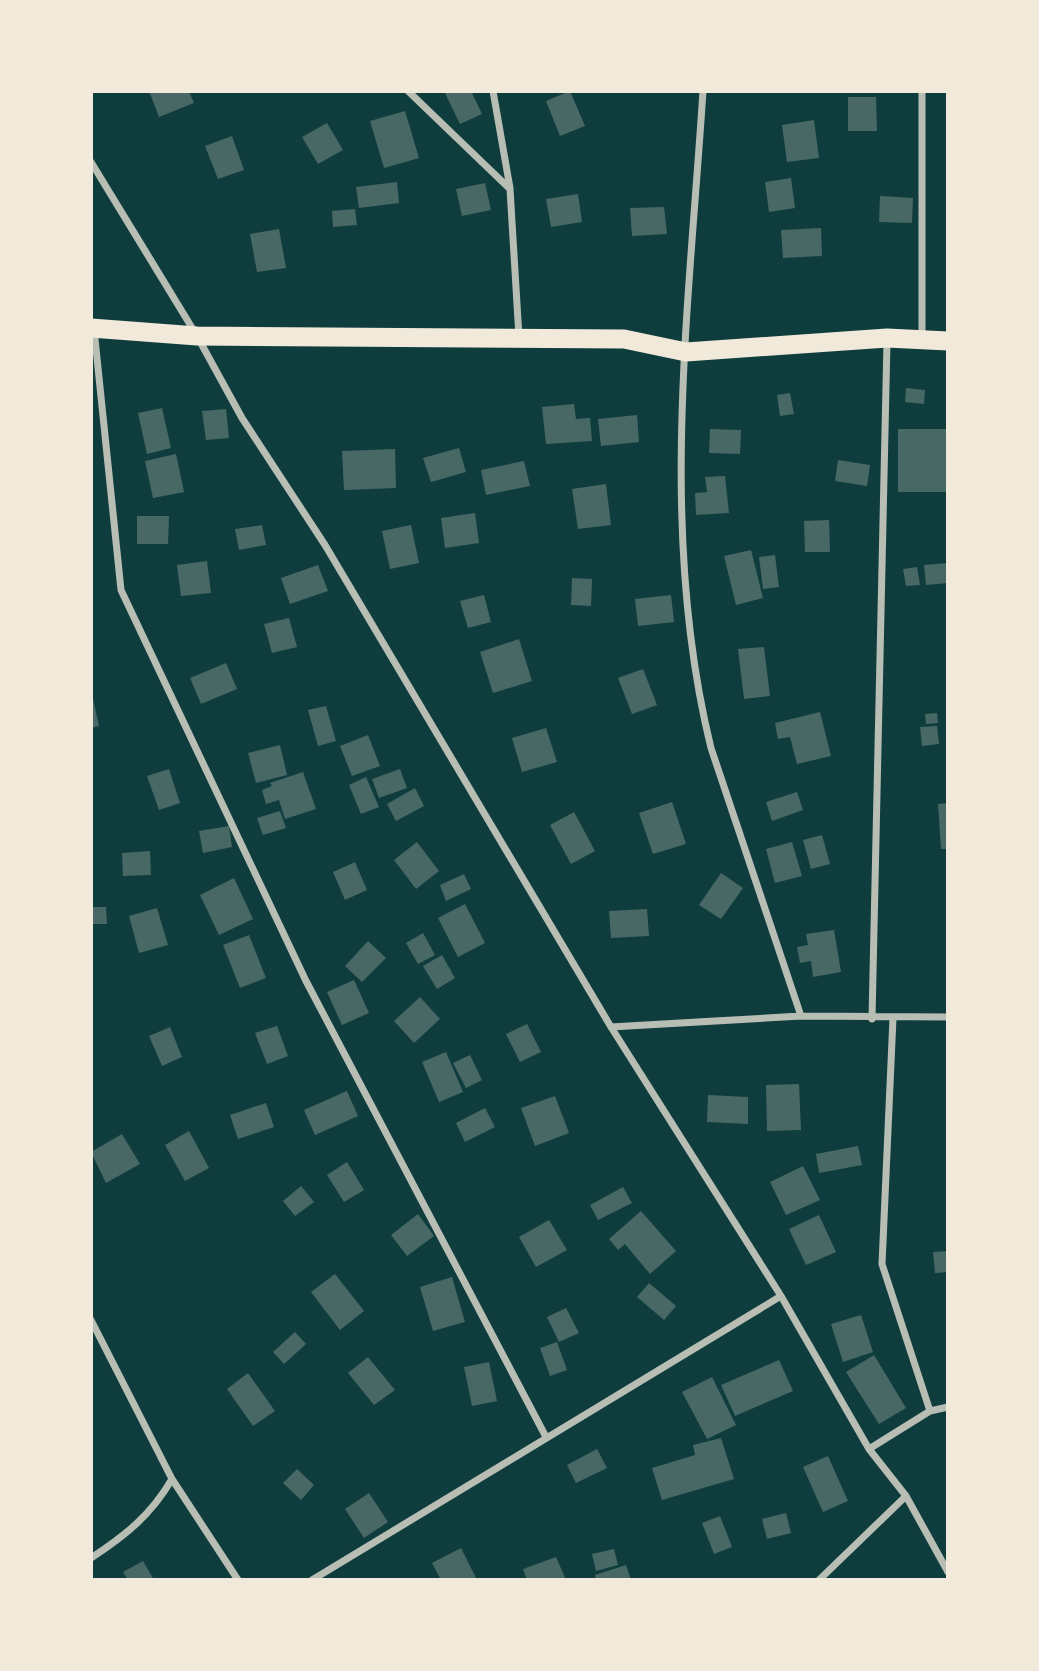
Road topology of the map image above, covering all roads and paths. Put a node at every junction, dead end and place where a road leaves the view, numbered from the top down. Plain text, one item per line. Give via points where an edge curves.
1 (408, 91) edge
2 (493, 91) edge
3 (703, 91) edge
4 (922, 91) edge
5 (91, 162) edge
6 (510, 188) junction
7 (93, 328) edge
8 (197, 336) junction
9 (519, 338) junction
10 (887, 338) junction
11 (922, 340) junction
12 (948, 341) edge
13 (686, 352) junction
14 (801, 1016) junction
15 (948, 1017) edge
16 (893, 1018) junction
17 (872, 1019) junction
18 (611, 1027) junction
19 (781, 1296) junction
20 (91, 1320) edge
21 (948, 1407) edge
22 (930, 1411) junction
23 (547, 1437) junction
24 (869, 1449) junction
25 (172, 1479) junction
26 (905, 1496) junction
27 (91, 1558) edge
28 (948, 1572) edge
29 (238, 1580) edge
30 (312, 1580) edge
31 (819, 1580) edge

1 - 6 street
2 - 6 street
3 - 13 street
4 - 11 street
5 - 8 street
6 - 9 street
7 - 8 highway
7 - 23 street via 121,590 306,981
8 - 9 highway
8 - 18 street via 242,418 325,545
9 - 13 highway via 624,339
10 - 11 highway
10 - 13 highway
10 - 17 street
11 - 12 highway
13 - 14 street via 680,533 701,706
14 - 17 street
14 - 18 street
15 - 16 street
16 - 17 street
16 - 22 street via 882,1264
18 - 19 street
19 - 23 street
19 - 24 street
20 - 25 street
21 - 22 street
22 - 24 street
23 - 30 street
24 - 26 street
25 - 27 street via 130,1533
25 - 29 street
26 - 28 street
26 - 31 street

